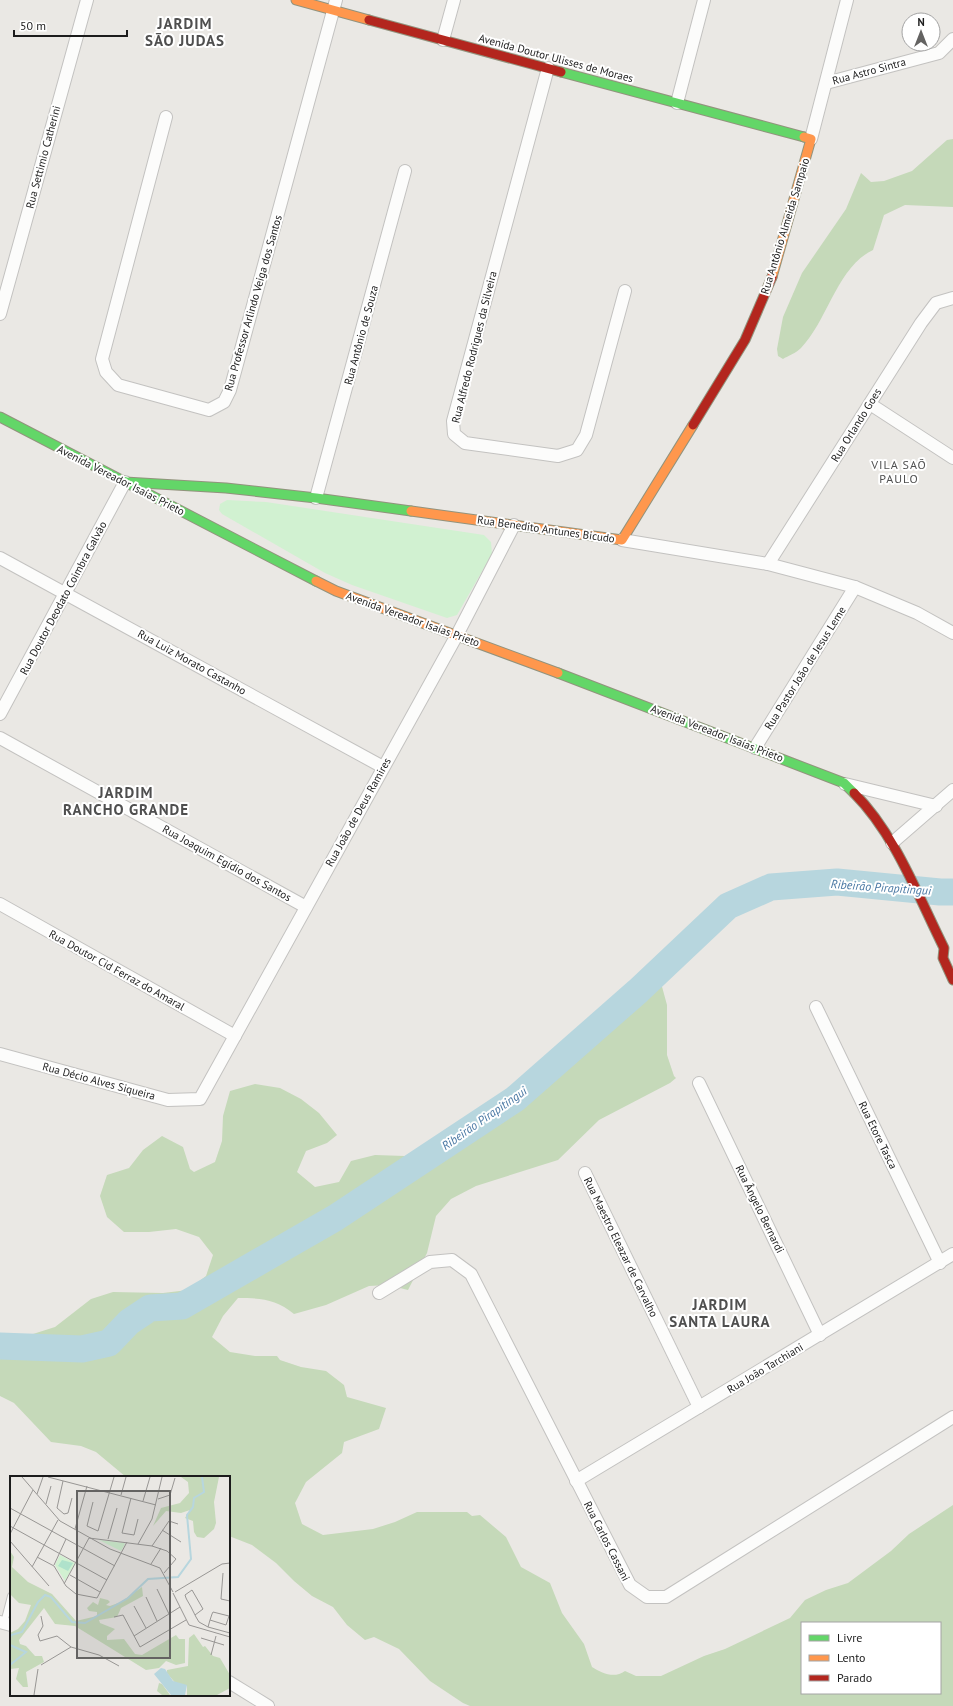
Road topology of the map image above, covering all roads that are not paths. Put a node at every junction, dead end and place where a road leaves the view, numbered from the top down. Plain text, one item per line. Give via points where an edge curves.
1 (87, 0) edge
2 (296, 0) edge
3 (454, 0) edge
4 (704, 0) edge
5 (847, 0) edge
6 (335, 5) edge
7 (953, 39) edge
8 (443, 40) junction
9 (548, 68) junction
10 (826, 82) junction
11 (677, 103) junction
12 (166, 117) dead end
13 (811, 139) junction
14 (405, 171) dead end
15 (625, 292) dead end
16 (953, 298) edge
17 (0, 314) edge
18 (870, 404) junction
19 (0, 417) edge
20 (953, 458) edge
21 (125, 482) junction
22 (316, 498) junction
23 (514, 525) junction
24 (622, 540) junction
25 (0, 558) edge
26 (768, 564) junction
27 (855, 588) junction
28 (65, 593) junction
29 (953, 633) edge
30 (457, 635) junction
31 (0, 714) edge
32 (0, 738) edge
33 (756, 748) junction
34 (383, 767) junction
35 (844, 784) junction
36 (953, 790) edge
37 (936, 806) junction
38 (892, 843) junction
39 (0, 904) edge
40 (306, 907) junction
41 (944, 948) junction
42 (953, 953) edge
43 (953, 980) edge
44 (816, 1007) dead end
45 (235, 1036) junction
46 (0, 1054) edge
47 (700, 1083) dead end
48 (200, 1099) joint
49 (585, 1172) dead end
50 (953, 1254) edge
51 (940, 1263) junction
52 (379, 1294) dead end
53 (820, 1335) junction
54 (700, 1407) junction
55 (953, 1417) edge
56 (576, 1481) junction
57 (10, 1600) edge
58 (5, 1623) edge
59 (230, 1683) edge
60 (268, 1706) edge

1 - 17 street, Rua Settimio Catherini
2 - 6 street, Avenida Doutor Ulisses de Moraes
3 - 8 street
4 - 11 street
5 - 10 street, Rua Antônio Almeida Sampaio
6 - 8 street, Avenida Doutor Ulisses de Moraes
6 - 12 street, Rua Professor Arlindo Veiga dos Santos via 230,390 224,402 209,410 118,386 106,372 102,359
7 - 10 street, Rua Astro Sintra via 939,53
8 - 9 street, Avenida Doutor Ulisses de Moraes
9 - 11 street, Avenida Doutor Ulisses de Moraes
9 - 15 street, Rua Alfredo Rodrigues da Silveira via 452,421 454,434 464,443 558,456 577,450 586,435
10 - 13 street, Rua Antônio Almeida Sampaio
11 - 13 street, Avenida Doutor Ulisses de Moraes
13 - 24 street, Rua Antônio Almeida Sampaio via 770,283 745,340
14 - 22 street, Rua Antônio de Souza
16 - 18 street, Rua Orlando Goes via 936,303
18 - 20 street
18 - 26 street, Rua Orlando Goes
19 - 21 street, Avenida Vereador Isaías Prieto
21 - 22 street, Rua Benedito Antunes Bicudo via 226,488
21 - 28 street, Rua Doutor Deodato Coimbra Galvão
21 - 30 street, Avenida Vereador Isaías Prieto via 336,592
22 - 23 street, Rua Benedito Antunes Bicudo
23 - 24 street, Rua Benedito Antunes Bicudo
23 - 30 street, Rua João de Deus Ramires
24 - 26 street, Rua Benedito Antunes Bicudo
25 - 28 street, Rua Luiz Morato Castanho
26 - 27 street, Rua Benedito Antunes Bicudo
27 - 29 street, Rua Benedito Antunes Bicudo via 917,613
27 - 33 street, Rua Pastor João de Jesus Leme
28 - 31 street, Rua Doutor Deodato Coimbra Galvão
28 - 34 street, Rua Luiz Morato Castanho
30 - 33 street, Avenida Vereador Isaías Prieto
30 - 34 street, Rua João de Deus Ramires
32 - 40 street, Rua Joaquim Egídio dos Santos
33 - 35 street, Avenida Vereador Isaías Prieto
34 - 40 street, Rua João de Deus Ramires
35 - 37 street, Avenida Vereador Isaías Prieto
35 - 38 street, Avenida Vereador Isaías Prieto via 870,810
36 - 37 street
37 - 38 street
38 - 41 street, Avenida Vereador Isaías Prieto
39 - 45 street, Rua Doutor Cid Ferraz do Amaral
40 - 45 street, Rua João de Deus Ramires
41 - 42 street
41 - 43 street, Avenida Vereador Isaías Prieto via 943,958
44 - 51 street, Rua Etore Tasca
45 - 48 street, Rua João de Deus Ramires
46 - 48 street, Rua Décio Alves Siqueira via 168,1100
47 - 53 street, Rua Ângelo Bernardi
49 - 54 street, Rua Maestro Eleazar de Carvalho
50 - 51 street, Rua João Tarchiani
51 - 53 street, Rua João Tarchiani
52 - 56 street, Rua Carlos Cassani via 430,1262 452,1260 471,1274
53 - 54 street, Rua João Tarchiani
54 - 56 street, Rua João Tarchiani
55 - 56 street, Rua Carlos Cassani via 666,1597 647,1597 630,1585
57 - 58 lane
59 - 60 street

